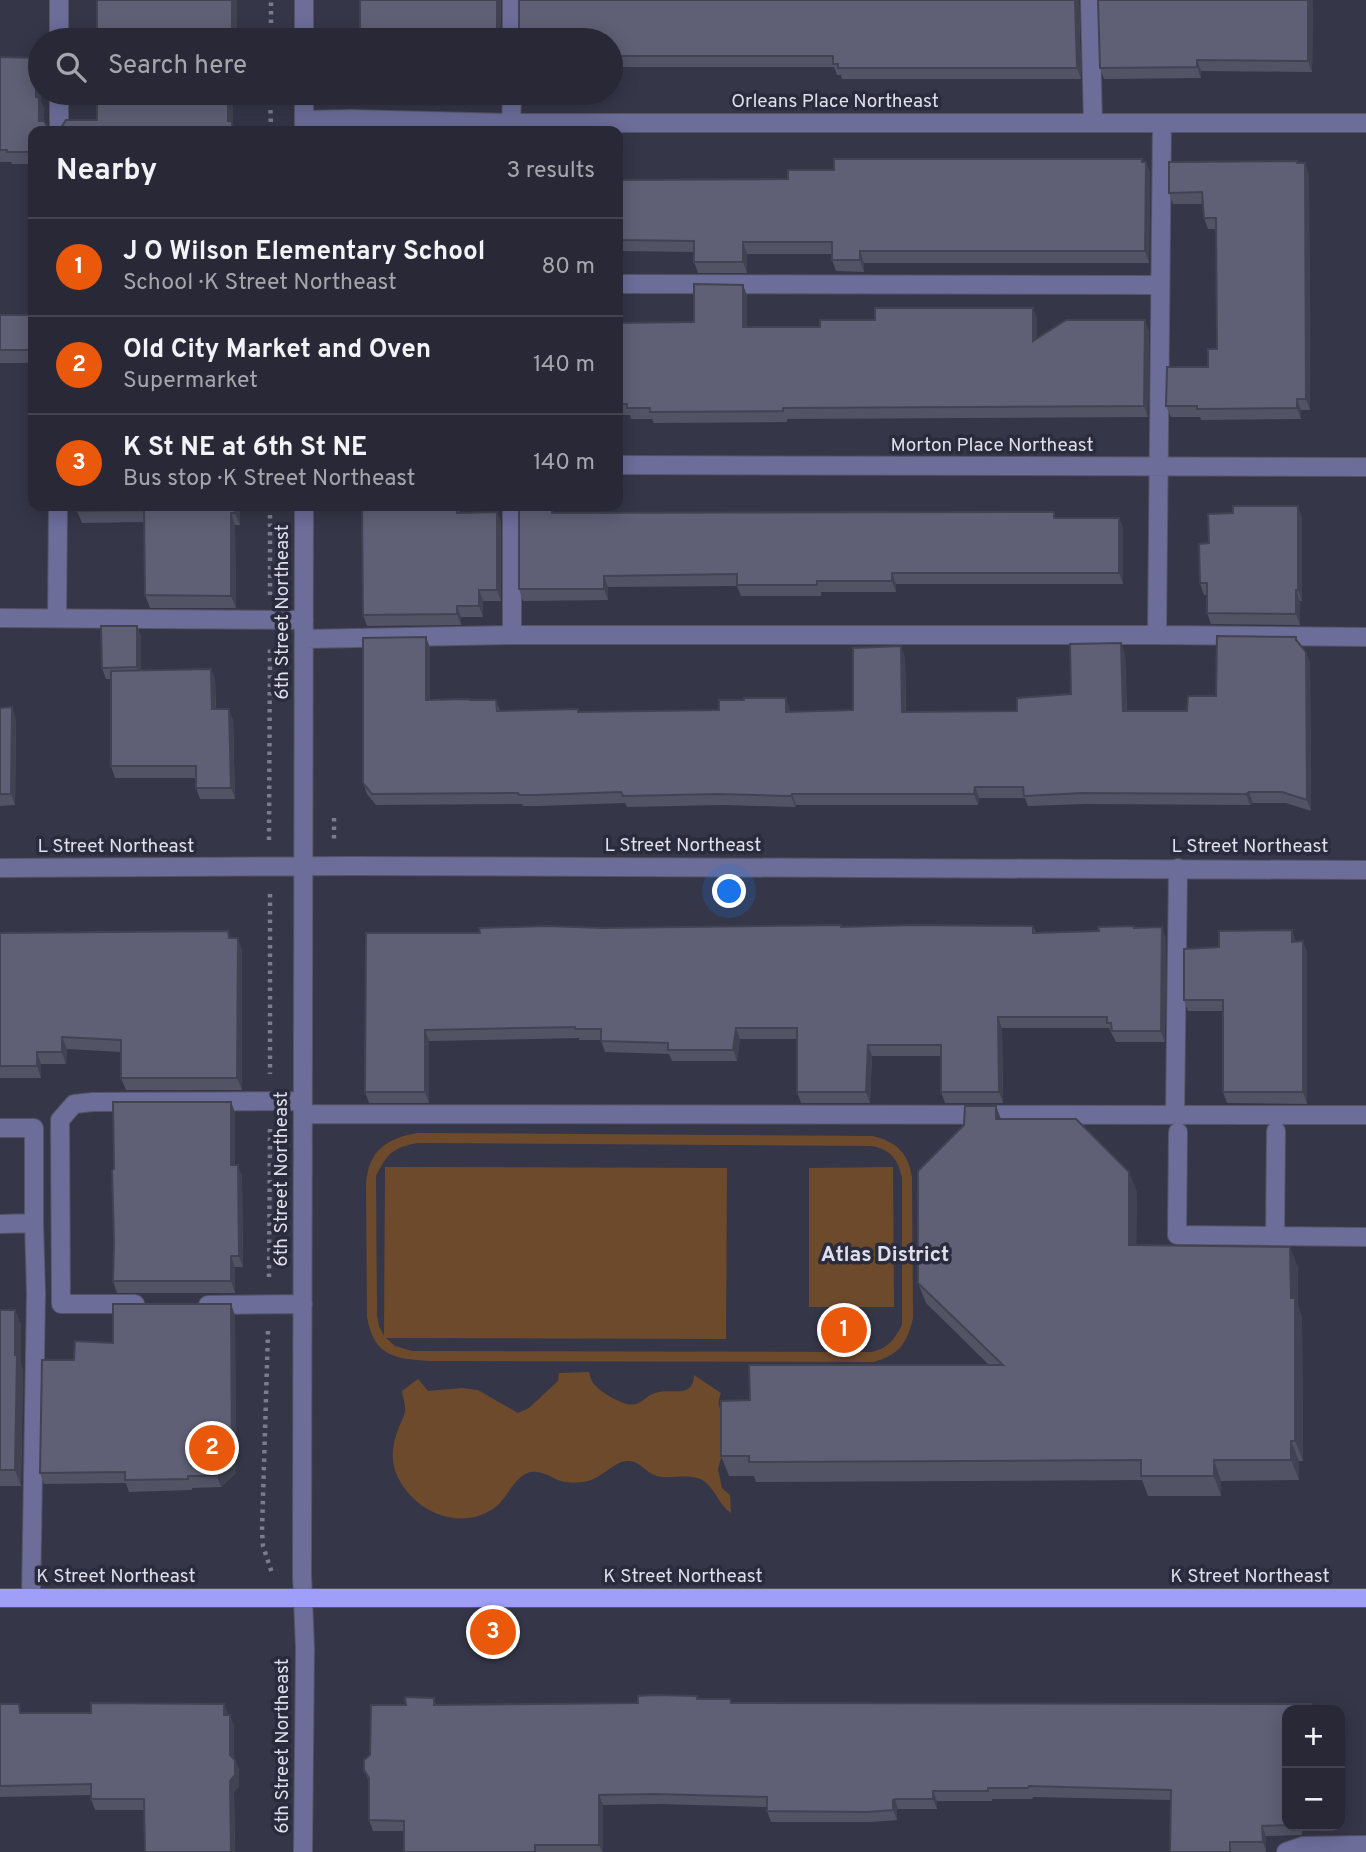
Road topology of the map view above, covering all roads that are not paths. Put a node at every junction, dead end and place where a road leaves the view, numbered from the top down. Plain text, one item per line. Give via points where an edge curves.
1 (59, 0) edge
2 (304, 0) edge
3 (512, 0) edge
4 (1090, 0) edge
5 (59, 28) edge
6 (304, 28) edge
7 (512, 28) edge
8 (59, 105) edge
9 (304, 105) edge
10 (512, 105) edge
11 (1093, 123) junction
12 (1163, 123) junction
13 (1366, 123) edge
14 (59, 126) edge
15 (304, 126) edge
16 (491, 126) edge
17 (511, 126) edge
18 (623, 126) edge
19 (623, 284) edge
20 (1160, 285) junction
21 (623, 466) edge
22 (1160, 467) junction
23 (1366, 467) edge
24 (58, 511) edge
25 (304, 511) edge
26 (512, 511) edge
27 (57, 617) junction
28 (0, 618) edge
29 (304, 620) junction
30 (512, 635) junction
31 (1157, 635) junction
32 (1366, 637) edge
33 (304, 639) junction
34 (303, 867) junction
35 (0, 868) edge
36 (1178, 868) junction
37 (1366, 870) edge
38 (303, 1107) junction
39 (1366, 1115) edge
40 (1177, 1123) junction
41 (0, 1128) edge
42 (1276, 1131) dead end
43 (34, 1223) junction
44 (0, 1224) edge
45 (1275, 1236) junction
46 (1366, 1237) edge
47 (157, 1304) edge
48 (303, 1304) junction
49 (185, 1305) edge
50 (0, 1598) edge
51 (31, 1598) junction
52 (302, 1598) junction
53 (1366, 1598) edge
54 (1366, 1844) edge
55 (303, 1852) edge
56 (1286, 1852) edge

1 - 5 street
2 - 6 street
3 - 7 street
4 - 11 street
8 - 14 street
9 - 15 street
10 - 17 street
11 - 12 street, Orleans Place Northeast
11 - 18 street, Orleans Place Northeast
12 - 13 street, Orleans Place Northeast
12 - 20 street
15 - 16 street, Orleans Place Northeast via 351,119
19 - 20 street
20 - 22 street
21 - 22 street, Morton Place Northeast
22 - 23 street, Morton Place Northeast
22 - 31 street
24 - 27 street
25 - 29 street, 6th Street Northeast
26 - 30 street
27 - 28 street
27 - 29 street
29 - 33 street, 6th Street Northeast
30 - 31 street
30 - 33 street
31 - 32 street
33 - 34 street, 6th Street Northeast
34 - 35 street, L Street Northeast
34 - 36 street, L Street Northeast
34 - 38 street, 6th Street Northeast
36 - 37 street, L Street Northeast
36 - 40 street
38 - 40 street
38 - 47 street via 270,1101 107,1102 74,1104 60,1120 61,1304
38 - 48 street, 6th Street Northeast
39 - 40 street
40 - 45 street via 1177,1235
41 - 43 street via 34,1128
42 - 45 street
43 - 44 street
43 - 51 street
45 - 46 street
48 - 49 street
48 - 52 street, 6th Street Northeast
50 - 51 main road, K Street Northeast
51 - 52 main road, K Street Northeast
52 - 53 main road, K Street Northeast
52 - 55 street, 6th Street Northeast
54 - 56 street via 1303,1846

